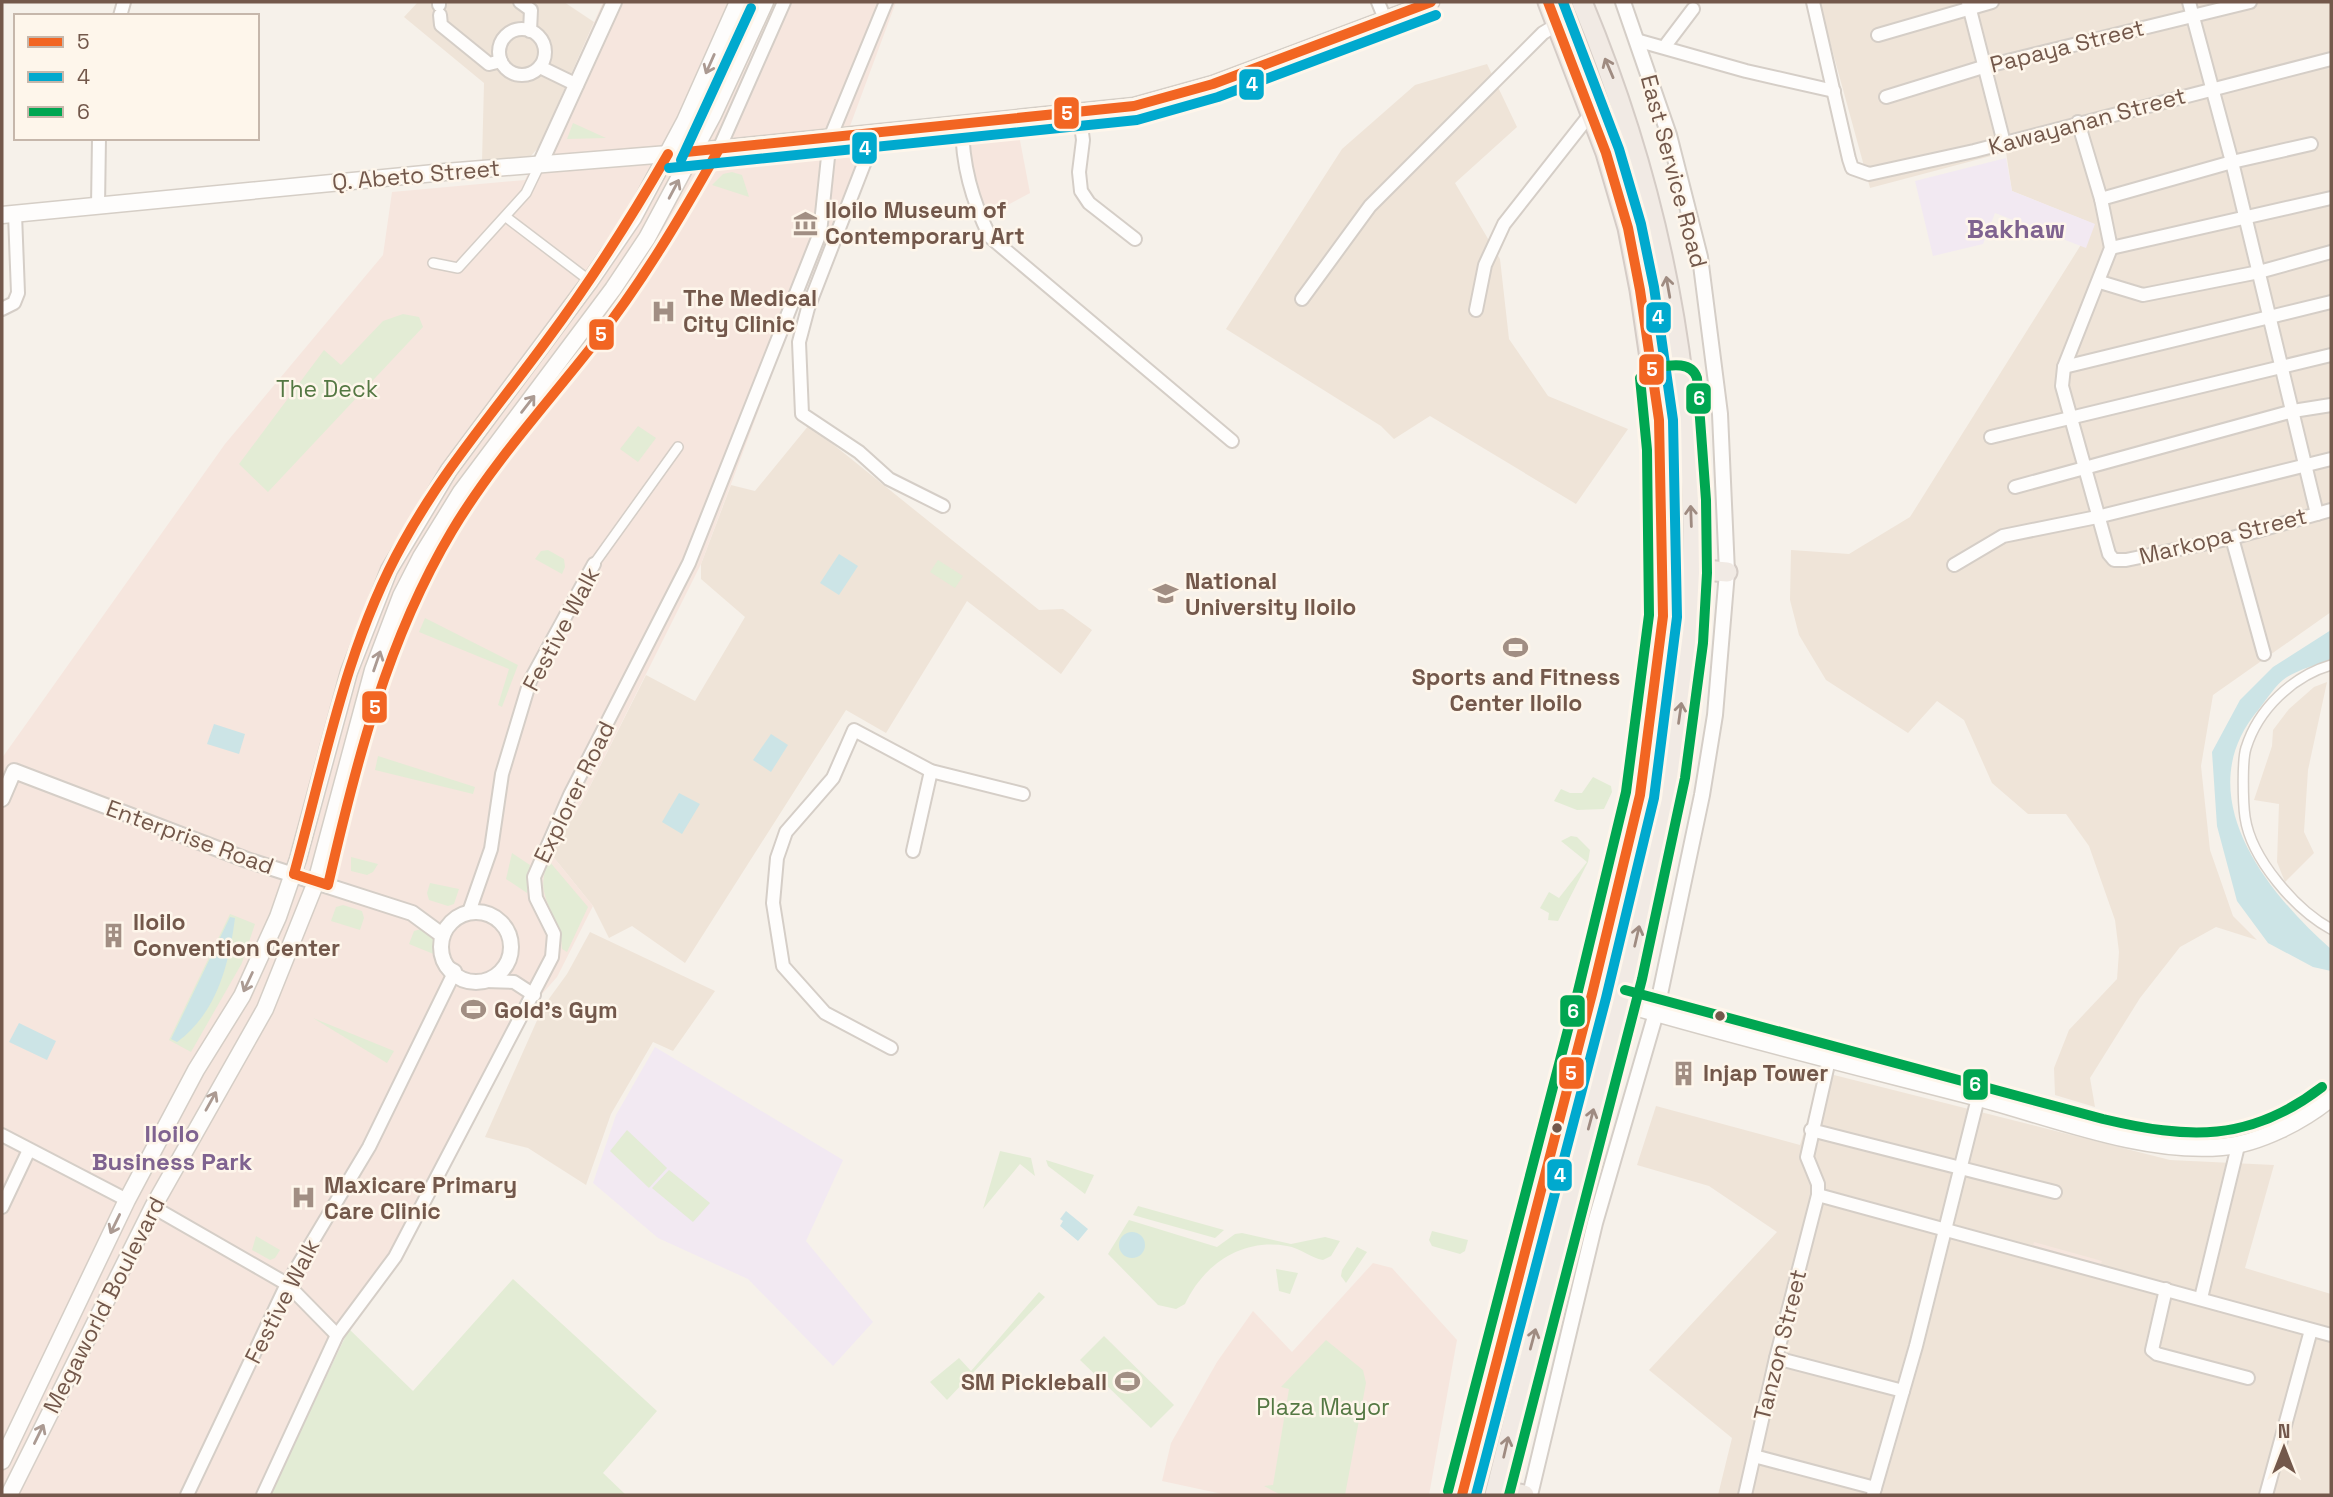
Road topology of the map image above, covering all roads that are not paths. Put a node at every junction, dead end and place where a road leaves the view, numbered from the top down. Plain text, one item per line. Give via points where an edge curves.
1 (520, 2) edge
2 (614, 2) edge
3 (738, 2) edge
4 (765, 2) edge
5 (784, 2) edge
6 (886, 2) edge
7 (1378, 2) edge
8 (1431, 2) edge
9 (1548, 2) edge
10 (1582, 2) edge
11 (1623, 2) edge
12 (1813, 2) edge
13 (1992, 2) edge
14 (2189, 2) edge
15 (2250, 2) edge
16 (1968, 4) edge
17 (439, 7) edge
18 (1693, 9) dead end
19 (2193, 15) junction
20 (1385, 19) junction
21 (1558, 24) junction
22 (530, 31) junction
23 (1878, 35) dead end
24 (1636, 40) junction
25 (1665, 46) junction
26 (2331, 60) edge
27 (501, 61) junction
28 (540, 67) junction
29 (1983, 67) junction
30 (577, 85) junction
31 (2212, 89) junction
32 (1834, 91) junction
33 (698, 92) junction
34 (1886, 97) dead end
35 (719, 101) junction
36 (1079, 111) junction
37 (1592, 112) junction
38 (2078, 122) junction
39 (962, 123) junction
40 (872, 132) junction
41 (830, 138) junction
42 (99, 140) edge
43 (2004, 143) junction
44 (2311, 144) dead end
45 (719, 149) junction
46 (694, 151) junction
47 (668, 154) junction
48 (2232, 162) junction
49 (540, 164) junction
50 (2331, 198) edge
51 (2101, 199) junction
52 (98, 206) junction
53 (635, 214) junction
54 (8, 215) edge
55 (506, 217) junction
56 (2245, 219) junction
57 (654, 227) junction
58 (1135, 239) dead end
59 (2111, 248) junction
60 (2331, 252) edge
61 (433, 263) dead end
62 (2259, 272) junction
63 (590, 281) junction
64 (2100, 282) junction
65 (1302, 299) dead end
66 (2331, 302) edge
67 (2, 309) edge
68 (1476, 310) dead end
69 (2269, 316) junction
70 (2331, 355) edge
71 (2281, 366) junction
72 (2064, 367) junction
73 (1683, 379) junction
74 (1654, 382) junction
75 (2331, 405) edge
76 (2293, 411) junction
77 (2070, 416) junction
78 (1991, 437) dead end
79 (1232, 442) dead end
80 (678, 447) dead end
81 (2331, 459) edge
82 (2306, 465) junction
83 (2084, 470) junction
84 (2015, 487) dead end
85 (943, 506) dead end
86 (2331, 510) edge
87 (2317, 514) junction
88 (2097, 517) junction
89 (2232, 538) junction
90 (594, 564) joint
91 (1954, 565) dead end
92 (1693, 569) junction
93 (1727, 572) junction
94 (2264, 654) dead end
95 (2331, 666) edge
96 (931, 771) junction
97 (1023, 794) dead end
98 (2, 799) edge
99 (309, 816) junction
100 (331, 821) junction
101 (914, 851) dead end
102 (293, 874) junction
103 (316, 882) junction
104 (469, 912) junction
105 (278, 917) junction
106 (299, 926) junction
107 (2331, 929) edge
108 (442, 935) junction
109 (446, 966) junction
110 (485, 981) junction
111 (534, 995) junction
112 (1621, 1003) junction
113 (1656, 1013) junction
114 (891, 1048) dead end
115 (1829, 1060) junction
116 (1978, 1098) junction
117 (2331, 1098) edge
118 (1811, 1130) junction
119 (2, 1135) edge
120 (2238, 1146) junction
121 (29, 1150) junction
122 (1961, 1167) junction
123 (2054, 1192) dead end
124 (1818, 1195) junction
125 (127, 1200) junction
126 (2, 1207) edge
127 (153, 1208) junction
128 (1946, 1229) junction
129 (287, 1284) junction
130 (2166, 1289) junction
131 (2201, 1298) junction
132 (2311, 1330) junction
133 (337, 1335) junction
134 (2331, 1335) edge
135 (1776, 1358) junction
136 (2248, 1378) dead end
137 (1903, 1391) junction
138 (1754, 1457) junction
139 (2, 1461) edge
140 (1496, 1492) edge
141 (1874, 1492) edge
142 (9, 1495) edge
143 (187, 1495) edge
144 (263, 1495) edge
145 (1462, 1495) edge
146 (1524, 1495) edge
147 (1530, 1495) edge
148 (1745, 1495) edge
149 (2266, 1495) edge

1 - 22 street via 531,10
2 - 30 street
3 -> 33 main road, Megaworld Boulevard
4 - 35 main road, Megaworld Boulevard
5 - 45 street
6 - 41 street, Explorer Road
7 - 20 street
8 - 20 main road, Q. Abeto Street
9 - 21 highway
73 -> 10 highway via 1656,221 1615,81
11 - 24 street, East Service Road
12 - 32 street
13 - 16 street
14 - 19 street
15 - 19 street, Papaya Street
16 - 23 street
16 - 29 street
17 - 27 street via 441,25 489,64
18 - 25 street
19 - 29 street, Papaya Street
19 - 31 street
20 - 36 main road, Q. Abeto Street via 1213,84 1134,106
21 - 37 highway
21 - 65 street via 1543,33 1370,206
22 - 27 street via 508,34 500,46
22 - 28 street via 545,47
24 - 25 street
24 - 93 street, East Service Road via 1669,135 1700,257 1720,414
25 - 32 street
26 - 31 street, Kawayanan Street
27 - 28 street via 518,74
28 - 30 street
29 - 34 street, Papaya Street
29 - 43 street
30 - 49 street
31 - 38 street, Kawayanan Street
31 - 48 street
32 - 43 street, Kawayanan Street via 1852,168 1869,174
33 - 35 main road via 704,107
33 - 47 main road, Megaworld Boulevard
35 - 46 main road, Megaworld Boulevard
36 - 39 main road, Q. Abeto Street
36 - 58 street via 1081,191 1089,203
37 - 68 street via 1504,224 1485,265
37 - 74 highway via 1628,228
38 - 43 street, Kawayanan Street
38 - 51 street
39 - 40 main road, Q. Abeto Street
39 - 79 street via 972,199 990,237
40 - 41 main road, Q. Abeto Street
40 - 85 street via 799,342 802,414 859,452 889,479
41 - 45 main road, Q. Abeto Street
41 - 111 street, Explorer Road via 820,233 690,563 570,795 534,877 537,898 554,934 552,957
42 - 52 street
44 - 48 street
45 - 46 main road, Q. Abeto Street
46 - 47 main road, Q. Abeto Street
57 -> 46 main road, Megaworld Boulevard
47 - 49 main road, Q. Abeto Street
47 - 53 main road, Megaworld Boulevard
48 - 51 street
48 - 56 street
49 - 52 main road, Q. Abeto Street
49 - 55 street via 533,184
50 - 56 street
51 - 59 street
52 - 54 main road, Q. Abeto Street
53 - 57 main road via 643,209 651,212
53 - 63 main road, Megaworld Boulevard
54 - 67 street via 18,293 14,303
55 - 61 street via 458,268
55 - 63 street
56 - 59 street
56 - 62 street
100 -> 57 main road, Megaworld Boulevard via 373,670 421,557 461,492
59 - 64 street
60 - 62 street
62 - 64 street via 2143,295
62 - 69 street
63 - 99 main road, Megaworld Boulevard via 449,470 403,543 352,661
64 - 72 street
66 - 69 street
69 - 71 street
69 - 72 street
70 - 71 street
71 - 76 street
71 - 77 street
72 - 77 street via 2062,386
73 - 74 highway
92 -> 73 highway
74 - 145 highway via 1661,449 1663,616 1640,795
75 - 76 street
76 - 82 street
76 - 83 street
77 - 78 street
77 - 83 street
80 - 90 street, Festive Walk
81 - 82 street
82 - 87 street
82 - 88 street
83 - 84 street
83 - 88 street
86 - 87 street, Markopa Street
87 - 89 street, Markopa Street
88 - 89 street, Markopa Street via 2114,560
88 - 91 street via 2003,536
89 - 94 street
90 - 104 street, Festive Walk via 530,681 502,774 491,849
92 - 93 highway
112 -> 92 highway via 1668,790 1683,690
93 - 113 street, East Service Road via 1715,715
95 - 107 street via 2311,671 2270,703 2245,749 2245,819 2266,868 2313,919
96 - 97 street
96 - 101 street
96 - 114 street via 854,730 833,778 786,832 777,858 773,904 783,966 825,1013
98 - 102 street, Enterprise Road via 14,771 146,824
99 - 100 main road via 317,832
99 - 102 main road, Megaworld Boulevard
100 - 103 main road, Megaworld Boulevard
102 - 103 street, Enterprise Road
102 - 105 main road, Megaworld Boulevard
103 - 106 main road, Megaworld Boulevard
103 - 108 street, Enterprise Road via 412,913
104 - 108 street via 458,915
104 - 110 street via 498,919 510,937 510,959 504,969
105 - 106 main road via 293,912
105 -> 125 main road, Megaworld Boulevard via 242,996 196,1070
127 -> 106 main road, Megaworld Boulevard via 265,1009
108 - 109 street via 441,955
109 - 110 street via 463,980
109 - 129 street, Festive Walk via 455,971 369,1147
110 - 111 street via 514,982
111 - 133 street, Explorer Road via 395,1257
112 - 113 main road
140 -> 112 highway
113 - 115 main road
113 - 147 street, East Service Road via 1595,1223
115 - 116 main road
115 - 118 street
116 - 120 main road via 2179,1147
116 - 122 street
117 - 120 main road via 2287,1126
118 - 122 street
118 - 124 street via 1807,1157
119 - 121 street
120 - 131 street
121 - 125 street
121 - 126 street
122 - 123 street
122 - 128 street
124 - 128 street
124 - 135 street, Tanzon Street
125 -> 139 main road, Megaworld Boulevard
127 - 129 street
142 -> 127 main road, Megaworld Boulevard
128 - 130 street
128 - 137 street
129 - 133 street
129 - 143 street, Festive Walk
130 - 131 street
130 - 136 street via 2152,1350
131 - 132 street
132 - 134 street
132 - 149 street
133 - 144 street, Explorer Road
135 - 137 street
135 - 138 street, Tanzon Street
137 - 141 street
138 - 141 street
138 - 148 street, Tanzon Street
140 - 146 highway

